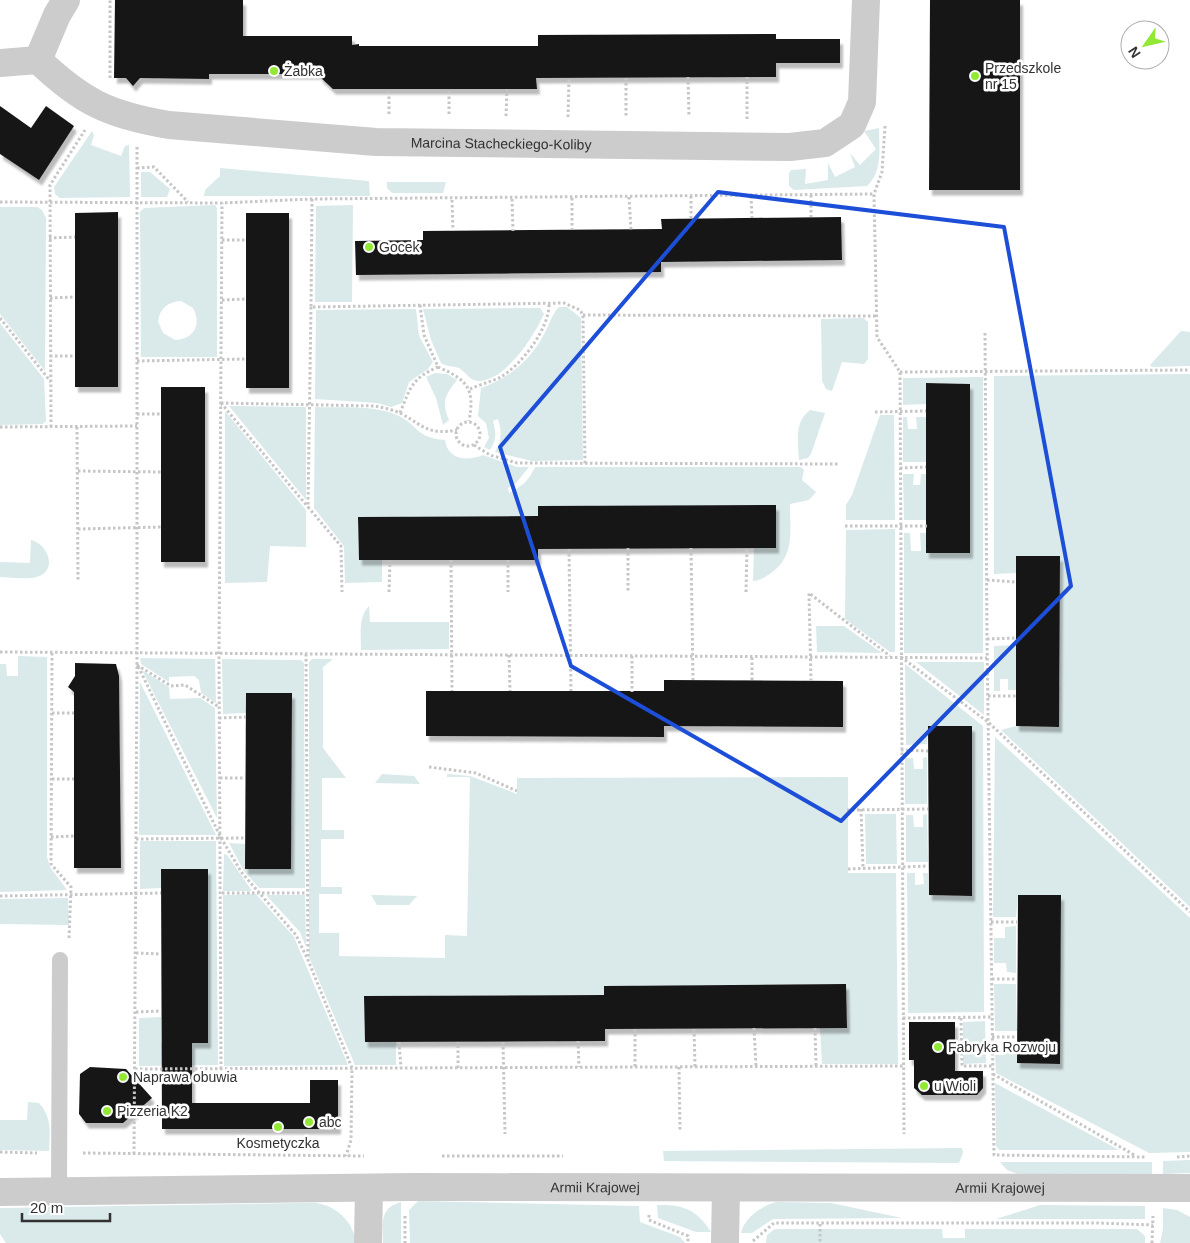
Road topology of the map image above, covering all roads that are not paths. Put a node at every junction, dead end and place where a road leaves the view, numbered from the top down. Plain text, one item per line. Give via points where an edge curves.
1 (66, 0) edge
2 (866, 0) edge
3 (38, 60) junction
4 (0, 63) edge
5 (60, 960) road end
6 (369, 1188) junction
7 (726, 1188) junction
8 (1190, 1188) edge
9 (59, 1191) junction
10 (0, 1192) edge
11 (736, 1242) edge
12 (368, 1243) edge

1 - 3 street via 56,15
2 - 3 street, Marcina Stacheckiego-Koliby via 862,102 852,125 825,143 790,147 376,142 169,124 137,119 100,107 78,95
3 - 4 street
5 - 9 lane
6 - 7 street, Armii Krajowej
6 - 9 street, Armii Krajowej
6 - 12 street
7 - 8 street, Armii Krajowej
7 - 11 street
9 - 10 street, Armii Krajowej

